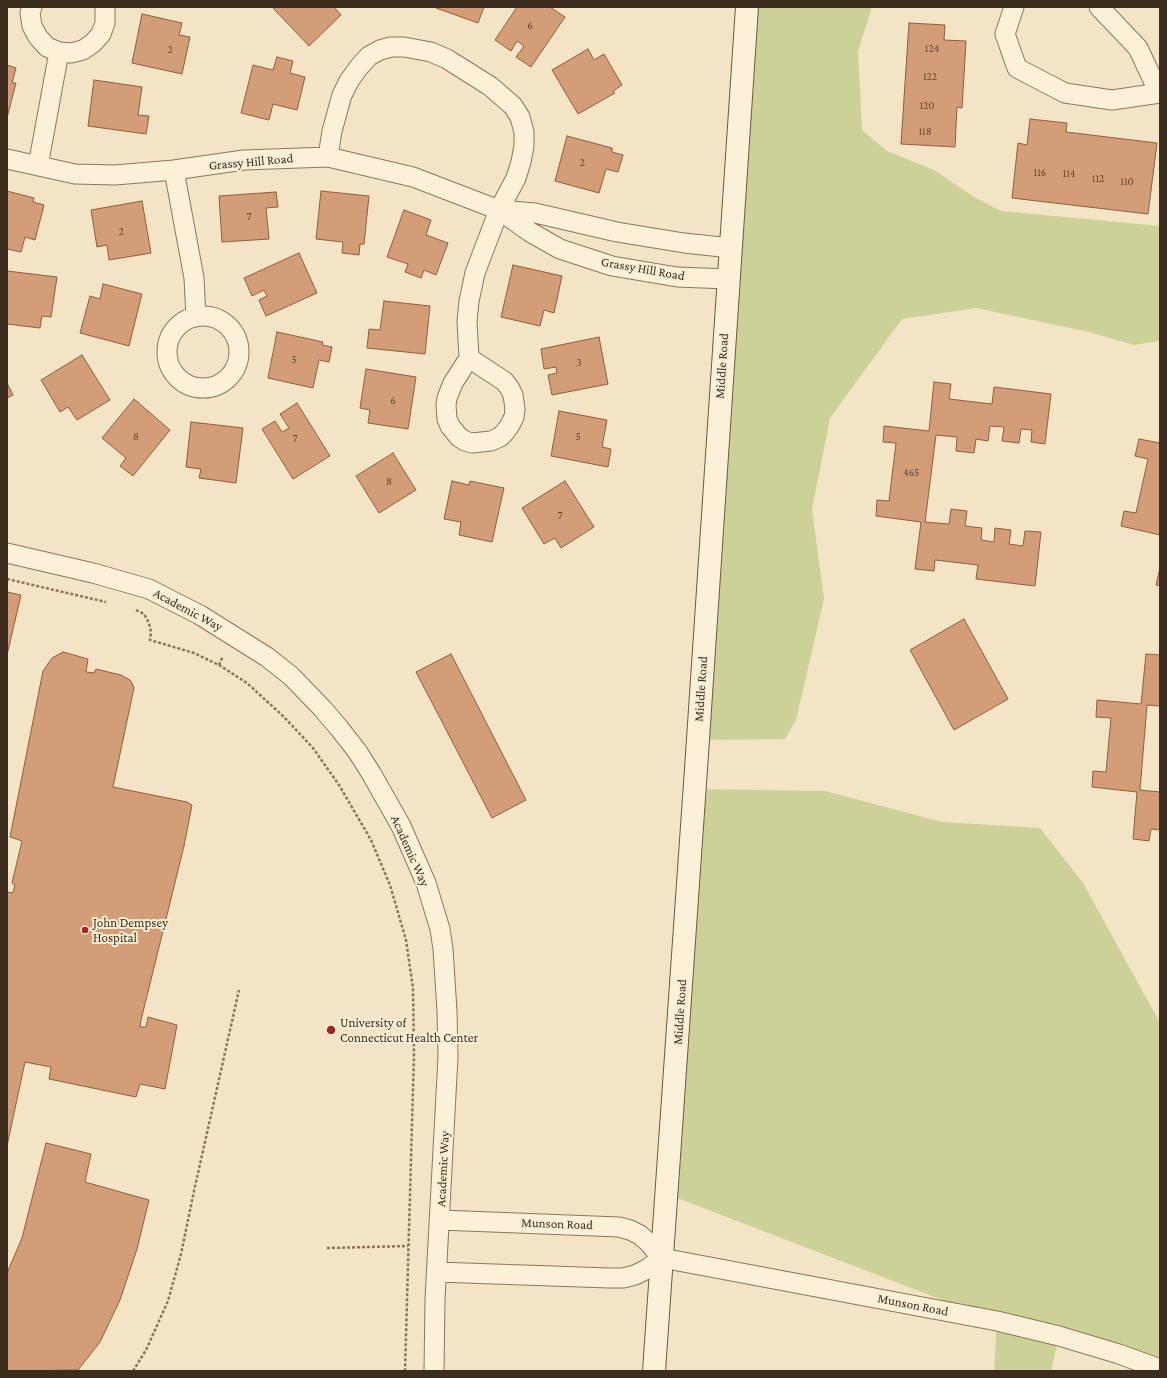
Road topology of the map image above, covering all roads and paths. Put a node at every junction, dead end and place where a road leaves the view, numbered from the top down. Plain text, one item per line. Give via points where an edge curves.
1 (32, 7) edge
2 (105, 7) edge
3 (747, 7) edge
4 (1014, 7) edge
5 (1099, 7) edge
6 (59, 52) junction
7 (1159, 93) edge
8 (328, 157) junction
9 (7, 159) edge
10 (38, 166) junction
11 (174, 170) junction
12 (499, 210) junction
13 (731, 248) junction
14 (728, 278) junction
15 (196, 316) dead end
16 (469, 358) dead end
17 (7, 553) edge
18 (7, 579) edge
19 (108, 602) dead end
20 (131, 608) dead end
21 (239, 990) dead end
22 (440, 1220) junction
23 (408, 1246) junction
24 (327, 1248) dead end
25 (662, 1258) junction
26 (437, 1272) junction
27 (1160, 1369) edge
28 (133, 1371) edge
29 (405, 1371) edge
30 (434, 1371) edge
31 (654, 1371) edge

1 - 6 street via 32,26 38,37 47,47
2 - 6 street via 105,23 101,34 93,43 83,50
3 - 13 street, Middle Road
4 - 7 street via 1005,34 1017,68 1066,93 1112,100
5 - 7 street via 1138,48
6 - 10 street
8 - 11 street, Grassy Hill Road via 244,160
8 - 12 street, Grassy Hill Road via 413,177
8 - 12 street via 342,95 349,81 369,56 391,47 431,52 490,86 513,106 520,118 524,146 516,178
9 - 10 street, Grassy Hill Road
10 - 11 street, Grassy Hill Road via 75,174 115,175
11 - 15 street via 194,278
12 - 13 street, Grassy Hill Road via 534,213 617,232
12 - 14 street, Grassy Hill Road via 560,249 612,266 677,276
12 - 16 street via 475,273 469,301
13 - 14 street, Middle Road
14 - 25 street, Middle Road
17 - 22 street, Academic Way via 149,589 200,615 267,657 291,676 335,723 364,762 414,854 440,929 448,1033
18 - 19 path
20 - 23 path via 144,614 149,623 150,640 194,653 219,665 247,683 284,717 313,748 339,785 371,840 390,885 406,940 413,988 414,1054
21 - 28 path via 181,1254 168,1301 146,1350
22 - 25 street, Munson Road via 619,1227 640,1235
22 - 26 street, Academic Way
23 - 24 path
23 - 29 path
25 - 26 street via 647,1269 623,1278
25 - 27 street, Munson Road via 997,1321 1059,1336
25 - 31 street, Middle Road
26 - 30 street, Academic Way

